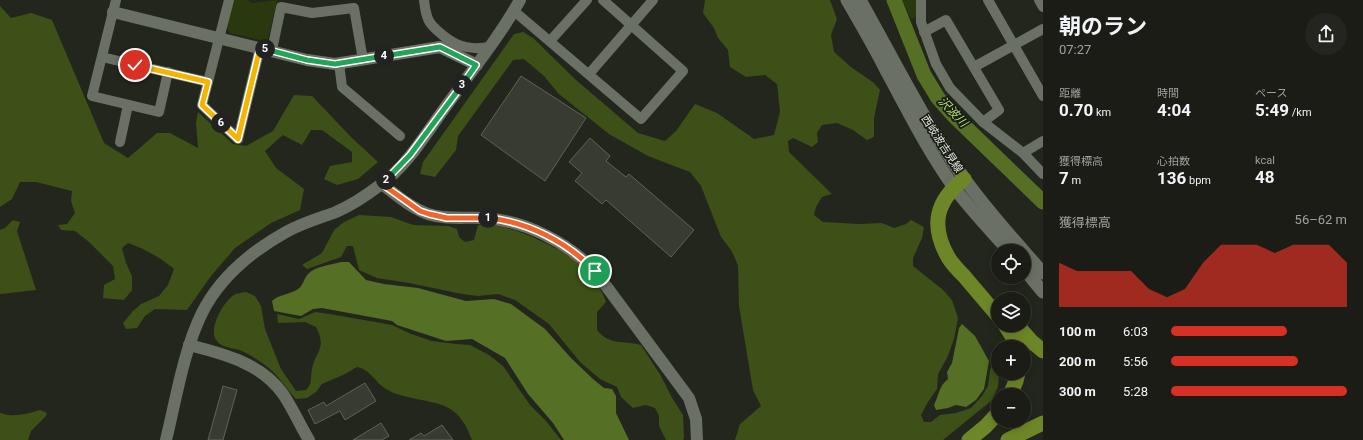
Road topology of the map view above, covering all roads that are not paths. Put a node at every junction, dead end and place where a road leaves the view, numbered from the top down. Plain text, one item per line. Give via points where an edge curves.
1 (116, 0) edge
2 (229, 0) edge
3 (424, 0) edge
4 (520, 0) edge
5 (587, 0) edge
6 (603, 0) edge
7 (653, 0) edge
8 (847, 0) edge
9 (860, 0) edge
10 (921, 0) edge
11 (988, 0) edge
12 (1039, 0) edge
13 (1043, 7) edge
14 (514, 11) junction
15 (113, 12) junction
16 (631, 26) junction
17 (1043, 29) edge
18 (924, 32) junction
19 (220, 38) junction
20 (550, 41) junction
21 (1014, 45) junction
22 (490, 48) junction
23 (266, 49) junction
24 (102, 57) junction
25 (363, 60) junction
26 (339, 63) junction
27 (476, 65) junction
28 (974, 67) junction
29 (168, 72) junction
30 (589, 74) junction
31 (208, 82) junction
32 (1043, 96) edge
33 (128, 105) junction
34 (983, 122) junction
35 (400, 136) dead end
36 (1043, 141) edge
37 (120, 142) dead end
38 (1022, 153) junction
39 (1043, 174) edge
40 (959, 183) junction
41 (382, 184) junction
42 (940, 239) junction
43 (1003, 244) edge
44 (1043, 273) edge
45 (1031, 277) edge
46 (1043, 292) edge
47 (991, 297) edge
48 (991, 308) edge
49 (1024, 332) edge
50 (189, 345) junction
51 (1043, 351) edge
52 (991, 421) edge
53 (1043, 423) edge
54 (166, 440) edge
55 (309, 440) edge
56 (697, 440) edge
57 (969, 440) edge
58 (1008, 440) edge

1 - 15 street
2 - 19 street
3 - 22 street via 430,24 450,41 463,48
4 - 14 street
5 - 20 street
6 - 16 street
7 - 16 street
8 - 40 main road, 西岐波吉見線 via 919,132
9 - 40 main road, 西岐波吉見線
10 - 18 street via 921,22
11 - 21 street
12 - 13 street
14 - 20 street
14 - 22 street
15 - 19 street
15 - 24 street
16 - 30 street
16 - 30 street via 682,71 641,119
17 - 21 street
18 - 28 street via 946,20
18 - 34 street via 936,64 950,88
19 - 23 street
19 - 31 street
20 - 30 street
21 - 28 street
21 - 32 street
22 - 27 street
23 - 25 street via 281,7 312,13 354,8
23 - 26 street via 307,60
23 - 31 street via 238,139 202,105
24 - 29 street
24 - 33 street via 92,96
25 - 26 street
25 - 27 street via 440,47
26 - 35 street via 342,87
27 - 41 street via 410,155
28 - 34 street via 999,110
29 - 31 street
29 - 33 street via 159,112
33 - 37 street
34 - 38 street
36 - 38 street
38 - 39 street
40 - 42 main road via 941,205 938,214
40 - 43 main road, 西岐波吉見線 via 977,216
40 - 44 main road, 西岐波吉見線
41 - 50 street via 338,211 287,231 248,257 225,280 210,300
41 - 56 street via 420,211 447,218 489,218 512,222 562,243 583,259 595,271 688,398 696,419
42 - 47 main road
42 - 48 main road via 948,258
45 - 46 main road
49 - 51 main road
50 - 54 street
50 - 55 street via 246,363 266,376 283,394
52 - 57 main road
53 - 58 main road

